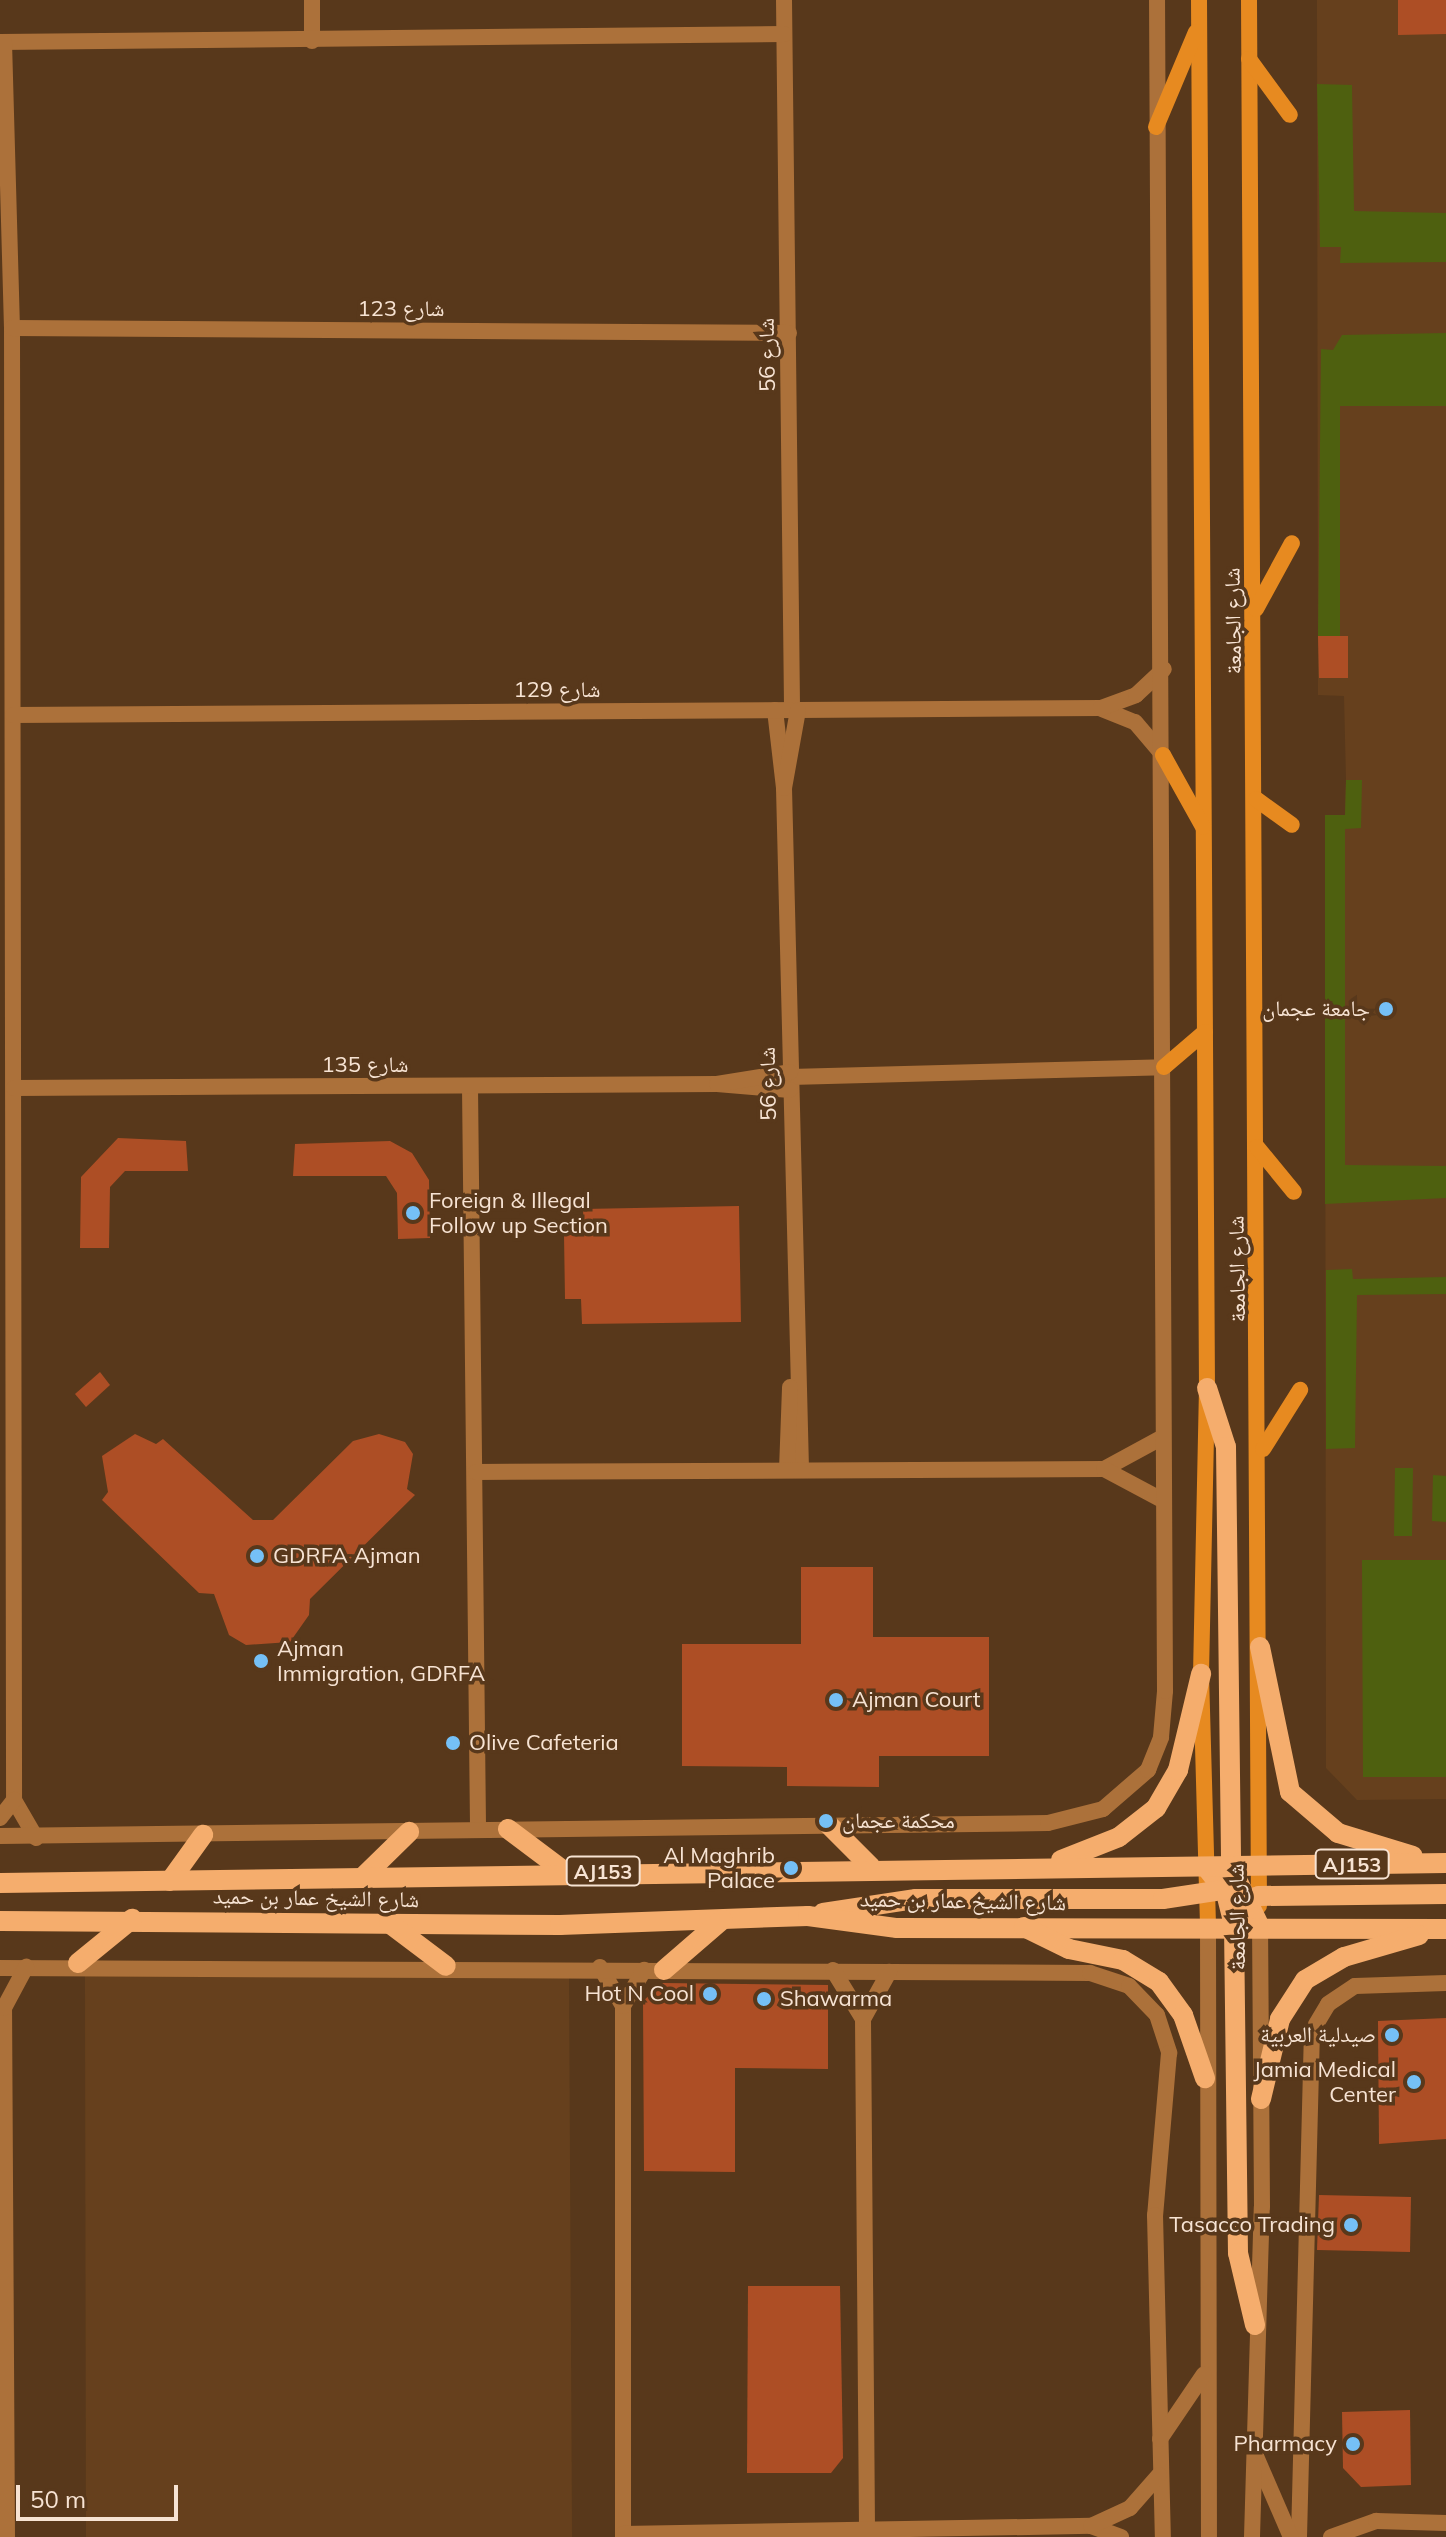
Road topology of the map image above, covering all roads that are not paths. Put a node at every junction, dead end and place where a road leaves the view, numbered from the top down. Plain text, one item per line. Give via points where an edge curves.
1 (312, 0) edge
2 (784, 0) edge
3 (1157, 0) edge
4 (1199, 0) edge
5 (1249, 0) edge
6 (1199, 23) junction
7 (784, 34) junction
8 (312, 41) junction
9 (2, 42) edge
10 (1249, 59) junction
11 (1290, 115) dead end
12 (1156, 127) junction
13 (12, 328) junction
14 (789, 333) junction
15 (1292, 543) dead end
16 (1256, 610) junction
17 (1164, 669) junction
18 (1101, 708) junction
19 (775, 710) junction
20 (795, 710) junction
21 (13, 715) junction
22 (1163, 755) junction
23 (784, 788) junction
24 (1256, 799) junction
25 (1292, 825) dead end
26 (1203, 828) junction
27 (1205, 1032) junction
28 (1164, 1067) junction
29 (790, 1080) junction
30 (470, 1087) junction
31 (14, 1088) junction
32 (1257, 1147) junction
33 (1294, 1192) dead end
34 (1207, 1388) junction
35 (1300, 1390) dead end
36 (1163, 1437) junction
37 (1262, 1450) junction
38 (1104, 1469) junction
39 (794, 1470) junction
40 (476, 1472) junction
41 (8, 1479) edge
42 (1164, 1501) junction
43 (1260, 1647) junction
44 (1201, 1674) junction
45 (14, 1800) junction
46 (0, 1818) edge
47 (829, 1825) junction
48 (508, 1829) junction
49 (478, 1830) junction
50 (409, 1832) junction
51 (203, 1835) junction
52 (0, 1836) edge
53 (36, 1838) junction
54 (1441, 1863) edge
55 (1047, 1865) junction
56 (1259, 1866) junction
57 (871, 1867) junction
58 (1206, 1867) junction
59 (1231, 1867) junction
60 (564, 1871) junction
61 (362, 1878) junction
62 (170, 1881) junction
63 (0, 1883) edge
64 (1446, 1894) edge
65 (1233, 1896) junction
66 (808, 1916) junction
67 (132, 1919) junction
68 (722, 1920) junction
69 (0, 1921) edge
70 (389, 1923) junction
71 (1208, 1924) junction
72 (1234, 1926) junction
73 (1024, 1927) junction
74 (1260, 1927) junction
75 (1444, 1929) edge
76 (78, 1963) junction
77 (446, 1966) junction
78 (26, 1967) junction
79 (600, 1967) junction
80 (0, 1968) edge
81 (654, 1970) junction
82 (833, 1970) junction
83 (889, 1972) junction
84 (1446, 1983) edge
85 (2, 2002) edge
86 (623, 2006) junction
87 (863, 2019) junction
88 (1205, 2078) junction
89 (1261, 2099) junction
90 (3, 2231) edge
91 (1255, 2325) junction
92 (1204, 2374) junction
93 (1160, 2439) junction
94 (1252, 2447) junction
95 (1159, 2475) junction
96 (3, 2481) edge
97 (1446, 2523) edge
98 (1091, 2526) junction
99 (867, 2529) junction
100 (947, 2533) edge
101 (623, 2535) edge
102 (7, 2537) edge
103 (1121, 2537) edge
104 (1163, 2537) edge
105 (1209, 2537) edge
106 (1252, 2537) edge
107 (1291, 2537) edge
108 (1299, 2537) edge
109 (1331, 2537) edge

1 - 8 street
2 - 7 street, شارع 56
3 - 12 street
4 - 6 main road, شارع الجامعة
5 - 10 main road, شارع الجامعة
6 - 12 main road
6 - 26 main road, شارع الجامعة
7 - 8 street
7 - 14 street, شارع 56
8 - 9 street
9 - 13 street
10 - 11 main road
10 - 16 main road, شارع الجامعة
12 - 17 street
13 - 14 street, شارع 123
13 - 21 street
14 - 20 street, شارع 56
15 - 16 main road
16 - 24 main road, شارع الجامعة
17 - 18 street, شارع 129 via 1136,695
17 - 22 street
18 - 20 street, شارع 129
18 - 22 street, شارع 129 via 1135,722
19 - 20 street, شارع 129
19 - 21 street, شارع 129
19 - 23 street, شارع 56
20 - 23 street, شارع 56
21 - 31 street
22 - 26 main road
22 - 28 street
23 - 29 street, شارع 56
24 - 25 main road
24 - 32 main road, شارع الجامعة
26 - 27 main road, شارع الجامعة
27 - 28 main road
27 - 34 main road, شارع الجامعة
28 - 29 street, شارع 135
28 - 36 street
29 - 30 street, شارع 135
29 - 39 street, شارع 56
30 - 31 street, شارع 135
30 - 40 street
31 - 41 street
32 - 33 main road
32 - 37 main road, شارع الجامعة
34 - 44 main road, شارع الجامعة
34 - 59 main road via 1226,1447
35 - 37 main road
36 - 38 street
36 - 42 street
37 - 43 main road, شارع الجامعة
38 - 39 street
38 - 42 street
39 - 40 street
40 - 49 street
41 - 45 street
42 - 47 street via 1163,1719 1156,1754 1134,1786 1103,1809 1067,1821
43 - 54 main road via 1280,1767 1305,1812 1346,1837
43 - 56 main road, شارع الجامعة
44 - 55 main road via 1178,1770 1156,1808 1119,1837
44 - 58 main road, شارع الجامعة
45 - 46 street
45 - 53 street
47 - 48 street
47 - 57 main road
48 - 49 street
48 - 60 main road
49 - 50 street
50 - 51 street
50 - 61 main road
51 - 53 street
51 - 62 main road
52 - 53 street
54 - 56 main road, شارع الشيخ عمار بن حميد / AJ153
55 - 57 main road, شارع الشيخ عمار بن حميد / AJ153
55 - 58 main road, شارع الشيخ عمار بن حميد / AJ153
56 - 59 main road, شارع الشيخ عمار بن حميد / AJ153
56 - 65 main road
57 - 60 main road, شارع الشيخ عمار بن حميد / AJ153
58 - 59 main road, شارع الشيخ عمار بن حميد / AJ153
58 - 65 main road
59 - 65 main road
60 - 61 main road, شارع الشيخ عمار بن حميد / AJ153
61 - 62 main road, شارع الشيخ عمار بن حميد / AJ153
62 - 63 main road, شارع الشيخ عمار بن حميد / AJ153
64 - 65 main road
65 - 66 main road via 916,1899
65 - 71 main road
65 - 72 main road
65 - 74 main road
66 - 68 main road, شارع الشيخ عمار بن حميد
66 - 73 main road, شارع الشيخ عمار بن حميد via 872,1927
67 - 69 main road, شارع الشيخ عمار بن حميد
67 - 70 main road, شارع الشيخ عمار بن حميد
67 - 76 main road
68 - 70 main road, شارع الشيخ عمار بن حميد
68 - 81 main road
70 - 77 main road
71 - 72 main road, شارع الشيخ عمار بن حميد
71 - 73 main road, شارع الشيخ عمار بن حميد
71 - 88 street, شارع الجامعة
72 - 74 main road, شارع الشيخ عمار بن حميد
72 - 91 main road via 1238,2253
73 - 88 main road via 1069,1949 1123,1960 1159,1982 1183,2015
74 - 75 main road, شارع الشيخ عمار بن حميد
74 - 89 street, شارع الجامعة
75 - 89 main road via 1344,1957 1305,1980 1280,2019
76 - 77 street
76 - 78 street
77 - 79 street
78 - 80 street
78 - 85 street
79 - 81 street
79 - 86 street
81 - 82 street
81 - 86 street
82 - 83 street
82 - 87 street
83 - 87 street
83 - 93 street via 1090,1973 1129,1986 1157,2015 1169,2053 1155,2215
84 - 108 street via 1355,1986 1328,2004 1312,2031
85 - 90 street
86 - 101 street
87 - 99 street
88 - 92 street, شارع الجامعة
89 - 91 street, شارع الجامعة
90 - 96 street
91 - 94 street, شارع الجامعة
92 - 93 street
92 - 105 street, شارع الجامعة
93 - 95 street
94 - 106 street, شارع الجامعة
94 - 107 street
95 - 98 street via 1130,2508
95 - 104 street
96 - 102 street
97 - 109 street via 1376,2521
98 - 100 street
98 - 103 street
99 - 100 street
99 - 101 street

